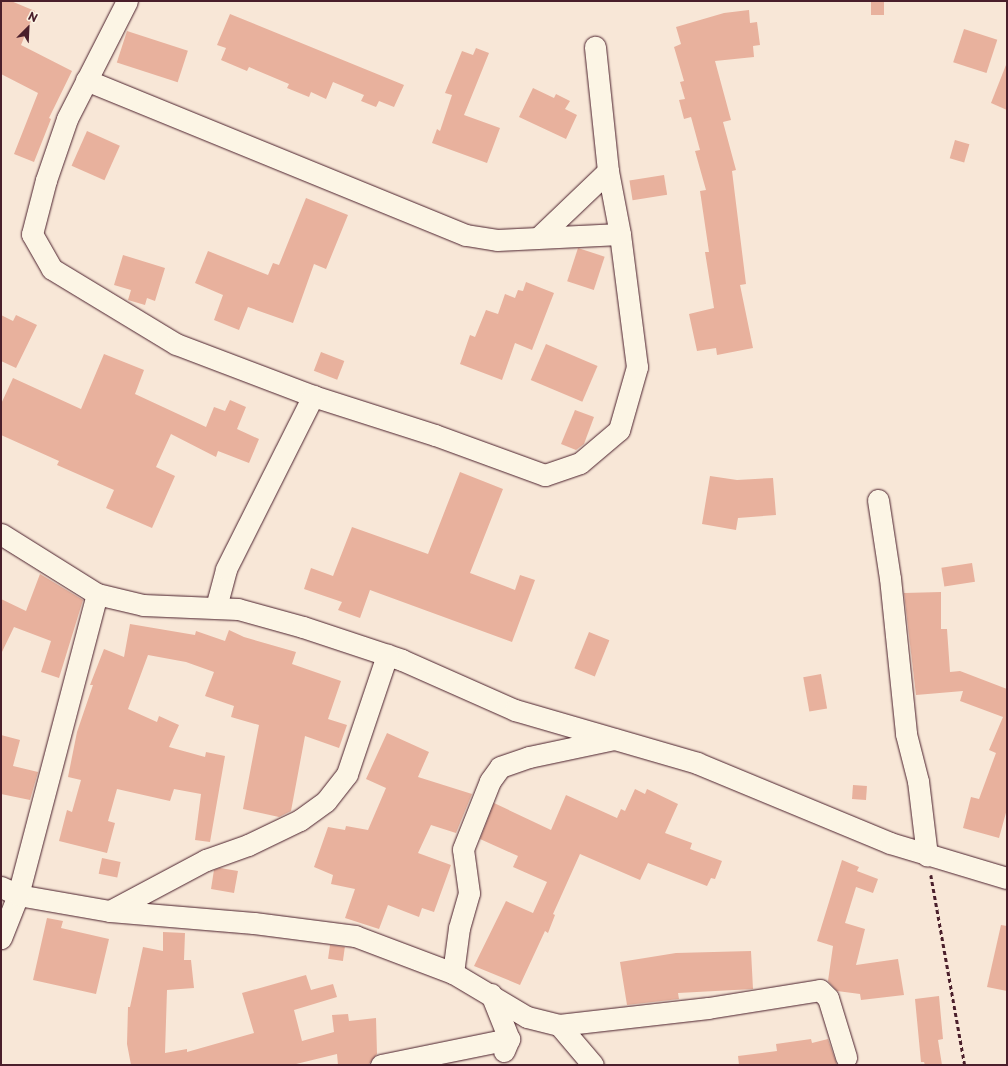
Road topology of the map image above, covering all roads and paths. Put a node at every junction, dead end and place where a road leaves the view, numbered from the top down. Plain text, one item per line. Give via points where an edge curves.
1 (127, 1) edge
2 (595, 47) dead end
3 (86, 80) junction
4 (608, 170) junction
5 (620, 234) junction
6 (540, 236) junction
7 (313, 396) junction
8 (878, 500) dead end
9 (1, 534) edge
10 (97, 594) junction
11 (216, 607) junction
12 (387, 655) junction
13 (618, 739) junction
14 (927, 855) junction
15 (1007, 878) edge
16 (10, 891) edge
17 (110, 910) junction
18 (1, 938) edge
19 (453, 973) junction
20 (491, 994) junction
21 (559, 1025) junction
22 (508, 1039) junction
23 (846, 1057) dead end
24 (381, 1065) edge
25 (441, 1065) edge
26 (593, 1065) edge
27 (965, 1065) edge

1 - 3 street
2 - 4 street
3 - 6 street via 466,235 497,240
3 - 7 street via 65,126 46,180 32,234 52,269 176,344
4 - 5 street
4 - 6 street
5 - 6 street
5 - 7 street via 637,367 619,430 580,464 545,475 435,435
7 - 11 street via 226,569
8 - 14 street via 890,578 906,734 918,781
9 - 10 street
10 - 11 street via 143,606 188,609
10 - 16 street
11 - 12 street via 238,609 296,625
12 - 13 street via 515,710
12 - 17 street via 347,774 326,801 300,820 248,845 206,860
13 - 14 street via 697,763 831,820
13 - 19 street via 529,757 500,767 490,781 463,849 469,892 459,928
14 - 15 street
14 - 27 path
16 - 17 street
16 - 18 street
17 - 19 street via 254,923 355,936
19 - 20 street
20 - 21 street via 527,1016
20 - 22 street
21 - 23 street via 708,1008 820,990 828,998
21 - 26 street
22 - 24 street
22 - 25 street via 507,1048 502,1053

